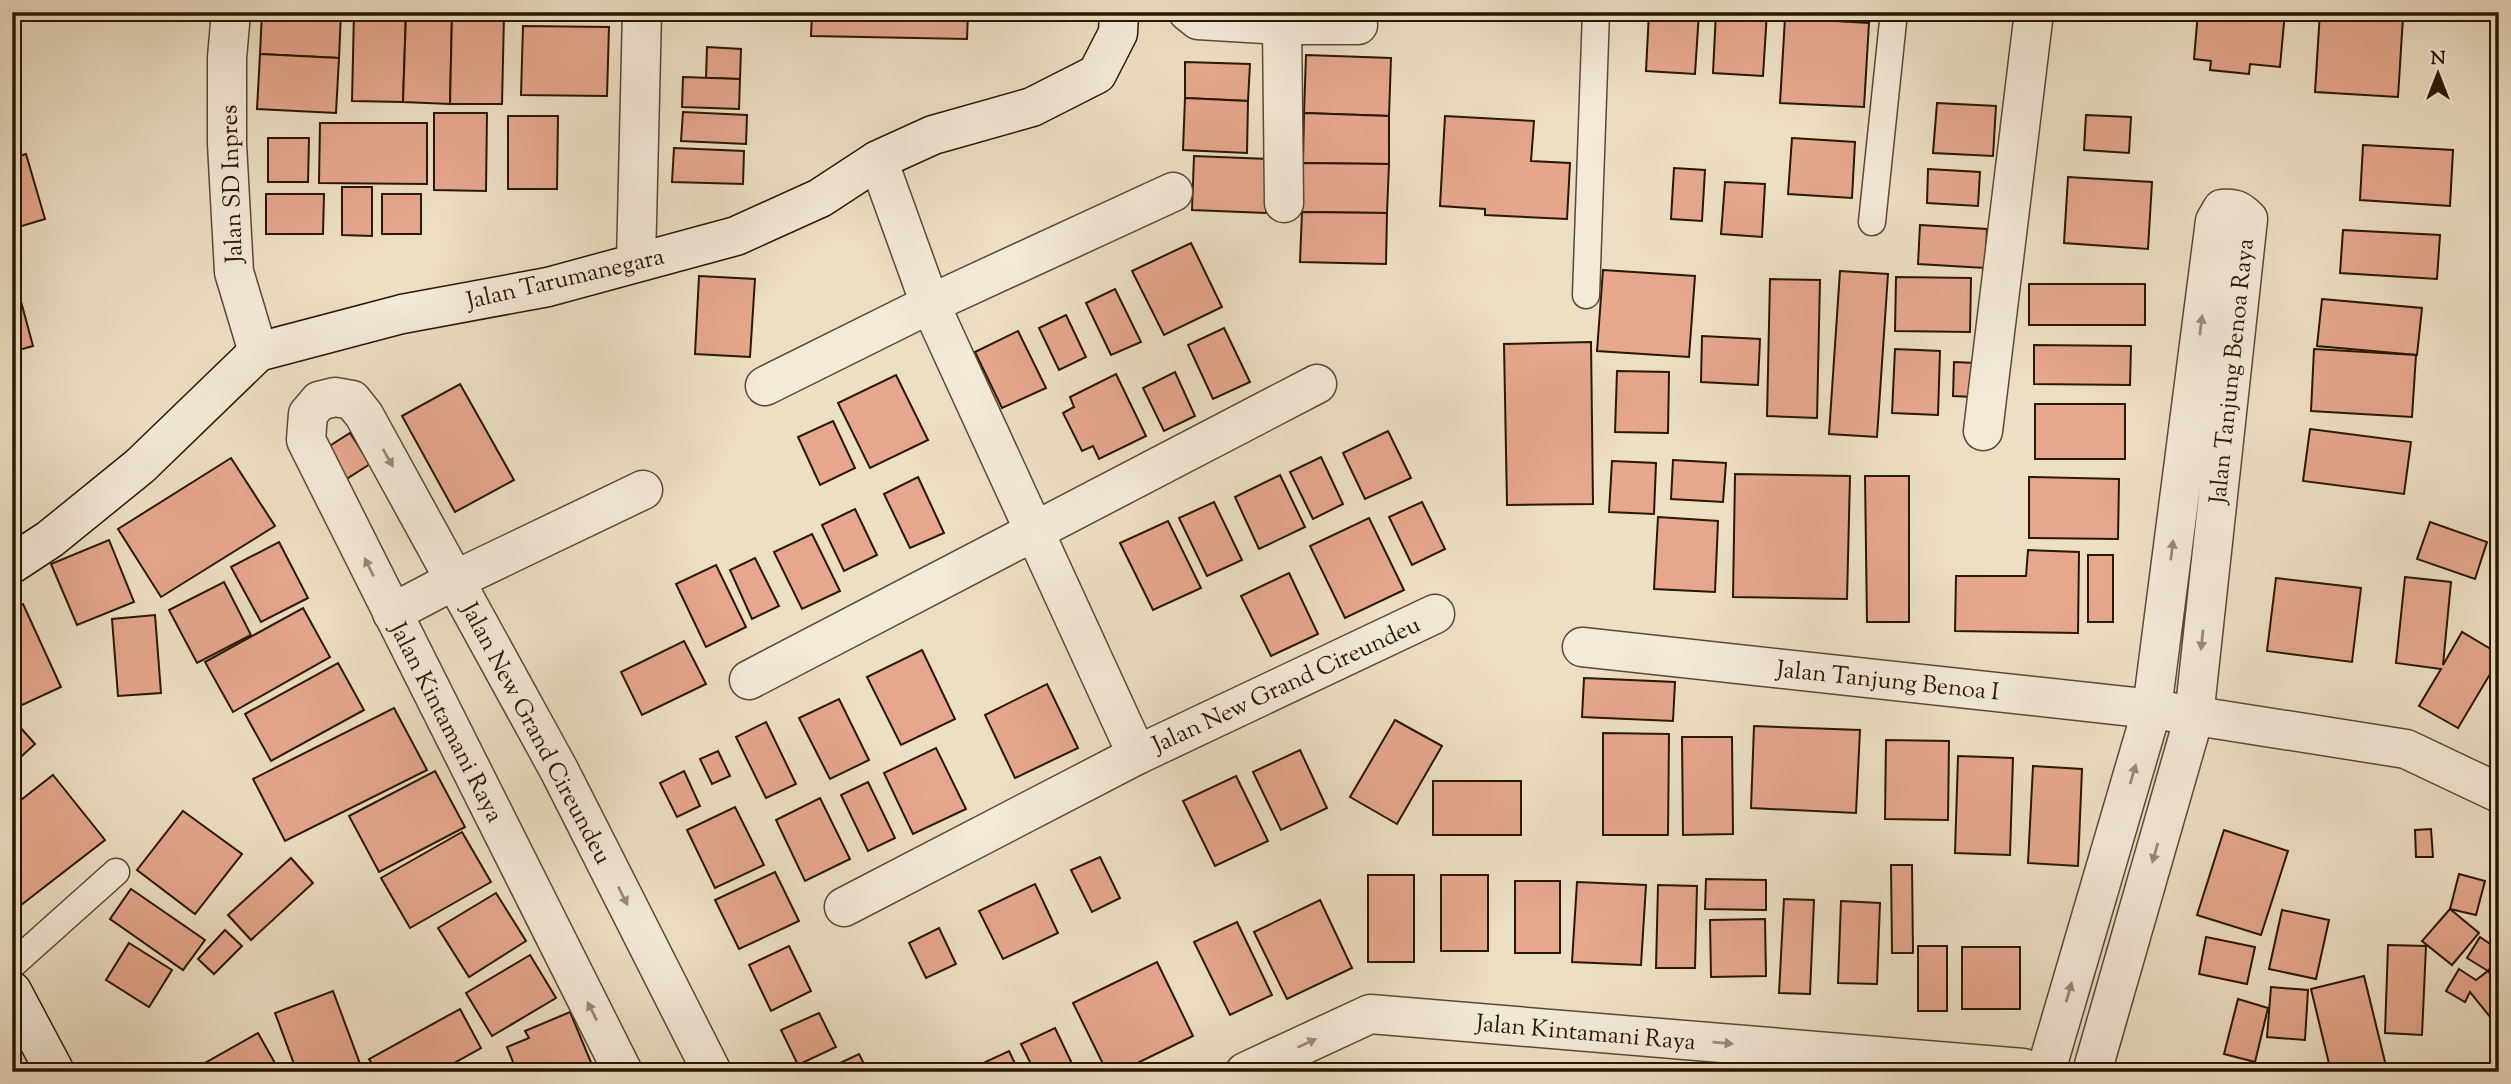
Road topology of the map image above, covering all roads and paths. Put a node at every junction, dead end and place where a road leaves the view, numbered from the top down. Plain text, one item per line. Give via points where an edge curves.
1 (232, 12) edge
2 (642, 12) edge
3 (1119, 12) edge
4 (1188, 12) edge
5 (1596, 12) edge
6 (1894, 12) edge
7 (2034, 12) edge
8 (1282, 25) junction
9 (1359, 25) dead end
10 (878, 160) junction
11 (1173, 192) dead end
12 (1284, 203) dead end
13 (1872, 222) dead end
14 (636, 262) junction
15 (1586, 295) dead end
16 (930, 304) junction
17 (257, 352) junction
18 (1317, 384) dead end
19 (765, 386) dead end
20 (352, 400) joint
21 (1983, 431) dead end
22 (643, 490) dead end
23 (1035, 532) junction
24 (12, 564) edge
25 (455, 580) junction
26 (392, 613) junction
27 (1435, 614) dead end
28 (1582, 647) dead end
29 (749, 680) dead end
30 (2152, 709) junction
31 (2194, 717) junction
32 (1137, 755) junction
33 (2499, 793) edge
34 (116, 872) dead end
35 (844, 907) dead end
36 (12, 965) edge
37 (12, 991) edge
38 (2031, 1066) edge
39 (55, 1072) edge
40 (622, 1072) edge
41 (712, 1072) edge
42 (1245, 1072) edge
43 (2089, 1072) edge

1 - 17 street, Jalan SD Inpres via 226,144 234,272
2 - 14 street
3 - 10 street, Jalan Tarumanegara via 1118,33 1097,74 1032,107 933,135
4 - 8 street via 1198,20
5 - 15 lane
6 - 13 lane
7 - 21 street
8 - 9 street
8 - 12 street
10 - 14 street, Jalan Tarumanegara via 820,198 736,236
10 - 16 street, Jalan New Grand Cireundeu
11 - 16 street
14 - 17 street, Jalan Tarumanegara via 548,287 402,314
16 - 19 street
16 - 23 street, Jalan New Grand Cireundeu
17 - 24 street, Jalan Tarumanegara via 140,466
18 - 23 street
20 -> 25 street, Jalan New Grand Cireundeu
26 -> 20 street, Jalan Kintamani Raya via 306,440 308,414 319,401 335,397
22 - 25 street
23 - 29 street
23 - 32 street, Jalan New Grand Cireundeu
25 - 26 street
25 -> 41 street, Jalan New Grand Cireundeu via 559,770
40 -> 26 street, Jalan Kintamani Raya
27 - 32 street, Jalan New Grand Cireundeu
28 - 30 street, Jalan Tanjung Benoa I
30 - 31 street, Jalan Tanjung Benoa I
30 -> 31 street, Jalan Tanjung Benoa Raya via 2215,221 2222,209 2232,208 2248,219
38 -> 30 street, Jalan Tanjung Benoa Raya
31 - 33 street, Jalan Tanjung Benoa I via 2406,749
31 -> 43 street, Jalan Tanjung Benoa Raya
32 - 35 street, Jalan New Grand Cireundeu
34 - 36 lane
37 - 39 street
42 -> 38 street, Jalan Kintamani Raya via 1370,1014
38 - 43 street, Jalan Kintamani Raya via 2065,1059

